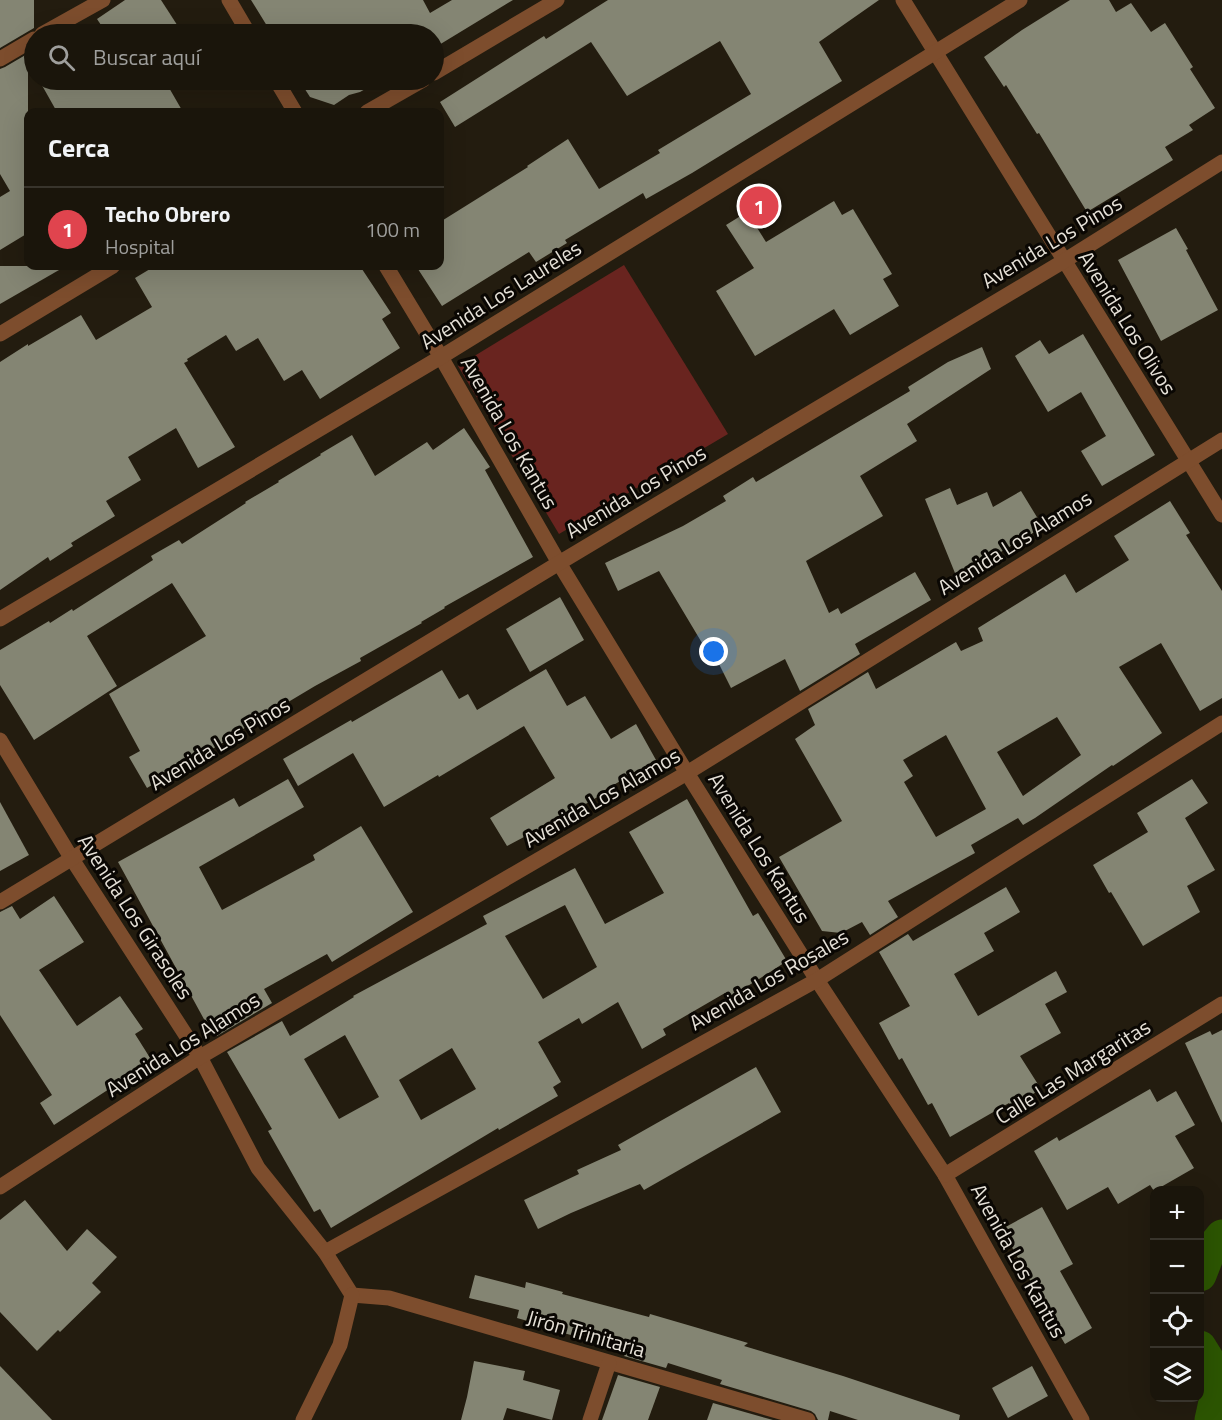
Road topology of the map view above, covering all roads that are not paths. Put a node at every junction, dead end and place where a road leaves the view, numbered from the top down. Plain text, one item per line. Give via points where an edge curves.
1 (103, 0) edge
2 (229, 0) edge
3 (557, 0) edge
4 (903, 0) edge
5 (1020, 0) edge
6 (60, 24) edge
7 (243, 24) edge
8 (24, 45) edge
9 (935, 52) junction
10 (0, 58) edge
11 (444, 67) edge
12 (282, 90) edge
13 (406, 90) edge
14 (293, 108) edge
15 (374, 108) edge
16 (1222, 162) edge
17 (1064, 261) junction
18 (106, 270) edge
19 (388, 270) edge
20 (0, 334) edge
21 (441, 357) junction
22 (1222, 440) edge
23 (1188, 460) junction
24 (1222, 515) edge
25 (559, 563) junction
26 (0, 619) edge
27 (1222, 723) edge
28 (0, 740) edge
29 (687, 773) junction
30 (72, 859) junction
31 (0, 902) edge
32 (817, 980) junction
33 (1222, 1004) edge
34 (200, 1057) junction
35 (945, 1175) junction
36 (0, 1187) edge
37 (325, 1252) junction
38 (352, 1295) junction
39 (609, 1363) junction
40 (303, 1420) edge
41 (590, 1420) edge
42 (808, 1420) edge
43 (1082, 1420) edge

1 - 6 street
2 - 7 street
3 - 11 street
4 - 9 street, Avenida Los Olivos
5 - 9 street, Avenida Los Laureles
8 - 10 street
9 - 17 street, Avenida Los Olivos
9 - 21 street, Avenida Los Laureles
12 - 14 street
13 - 15 street
16 - 17 street, Avenida Los Pinos
17 - 23 street, Avenida Los Olivos
17 - 25 street, Avenida Los Pinos
18 - 20 street
19 - 21 street, Avenida Los Kantus
21 - 25 street, Avenida Los Kantus
21 - 26 street, Avenida Los Laureles
22 - 23 street, Avenida Los Alamos
23 - 24 street, Avenida Los Olivos
23 - 29 street, Avenida Los Alamos
25 - 29 street, Avenida Los Kantus
25 - 30 street, Avenida Los Pinos
27 - 32 street, Avenida Los Rosales
28 - 30 street, Avenida Los Girasoles
29 - 32 street, Avenida Los Kantus
29 - 34 street, Avenida Los Alamos
30 - 31 street, Avenida Los Pinos
30 - 34 street, Avenida Los Girasoles
32 - 35 street, Avenida Los Kantus
32 - 37 street, Avenida Los Rosales
33 - 35 street, Calle Las Margaritas
34 - 36 street, Avenida Los Alamos
34 - 37 street, Avenida Los Girasoles via 258,1168
35 - 43 street, Avenida Los Kantus
37 - 38 street, Avenida Los Girasoles
38 - 39 street, Jirón Trinitaria via 389,1298
38 - 40 street via 340,1345
39 - 41 street
39 - 42 street, Jirón Trinitaria

